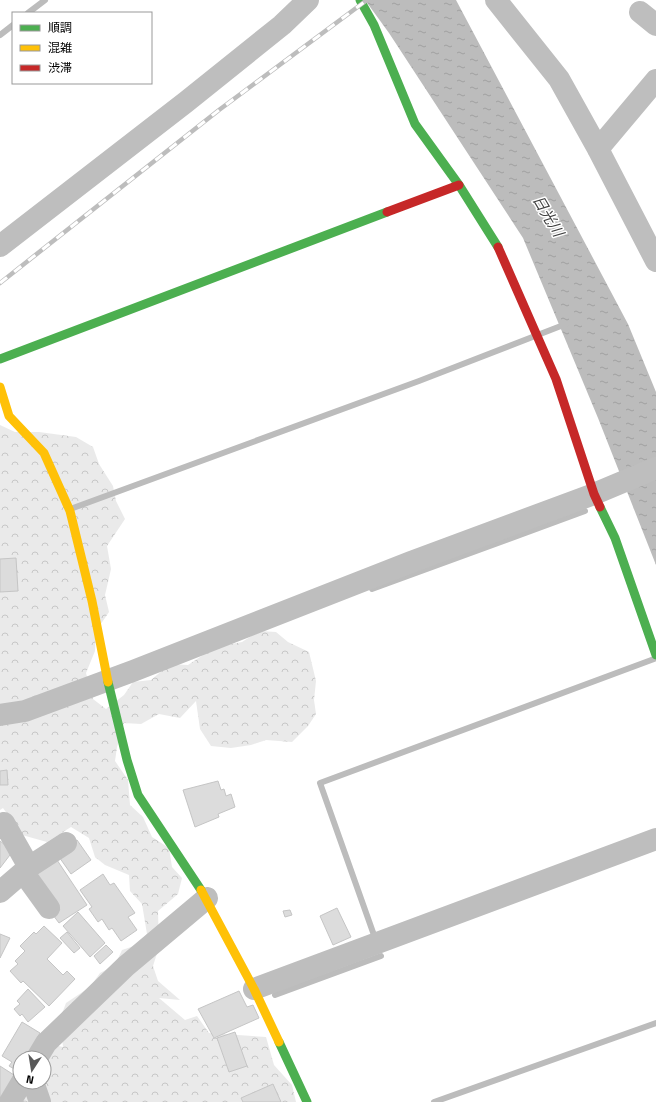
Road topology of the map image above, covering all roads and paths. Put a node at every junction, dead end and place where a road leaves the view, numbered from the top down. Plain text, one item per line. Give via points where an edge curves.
1 (308, 0) edge
2 (360, 0) edge
3 (496, 0) edge
4 (508, 0) edge
5 (559, 79) junction
6 (656, 80) edge
7 (598, 149) junction
8 (459, 185) junction
9 (0, 246) edge
10 (656, 261) edge
11 (0, 359) edge
12 (0, 387) edge
13 (5, 417) edge
14 (656, 468) edge
15 (597, 493) junction
16 (656, 655) edge
17 (107, 680) junction
18 (0, 715) edge
19 (0, 828) edge
20 (656, 839) edge
21 (66, 843) dead end
22 (26, 869) junction
23 (0, 892) edge
24 (207, 898) junction
25 (49, 908) dead end
26 (254, 989) junction
27 (41, 1050) edge
28 (17, 1090) edge
29 (36, 1090) edge
30 (10, 1102) edge
31 (40, 1102) edge
32 (307, 1102) edge

1 - 9 street via 282,25 186,102
2 - 8 street via 374,25 415,124
3 - 5 street
4 - 5 street
5 - 7 street
6 - 7 street
7 - 10 street
8 - 11 street
8 - 15 street via 501,252 556,379
12 - 13 street
13 - 17 street via 44,453 70,511 92,601
14 - 15 street
15 - 16 street
15 - 17 street
17 - 18 street via 25,710
17 - 24 street via 138,795
19 - 22 street via 4,822
20 - 26 street
21 - 22 street
22 - 23 street
22 - 25 street
24 - 26 street
24 - 27 street via 126,966
26 - 32 street
28 - 30 street
29 - 31 street

